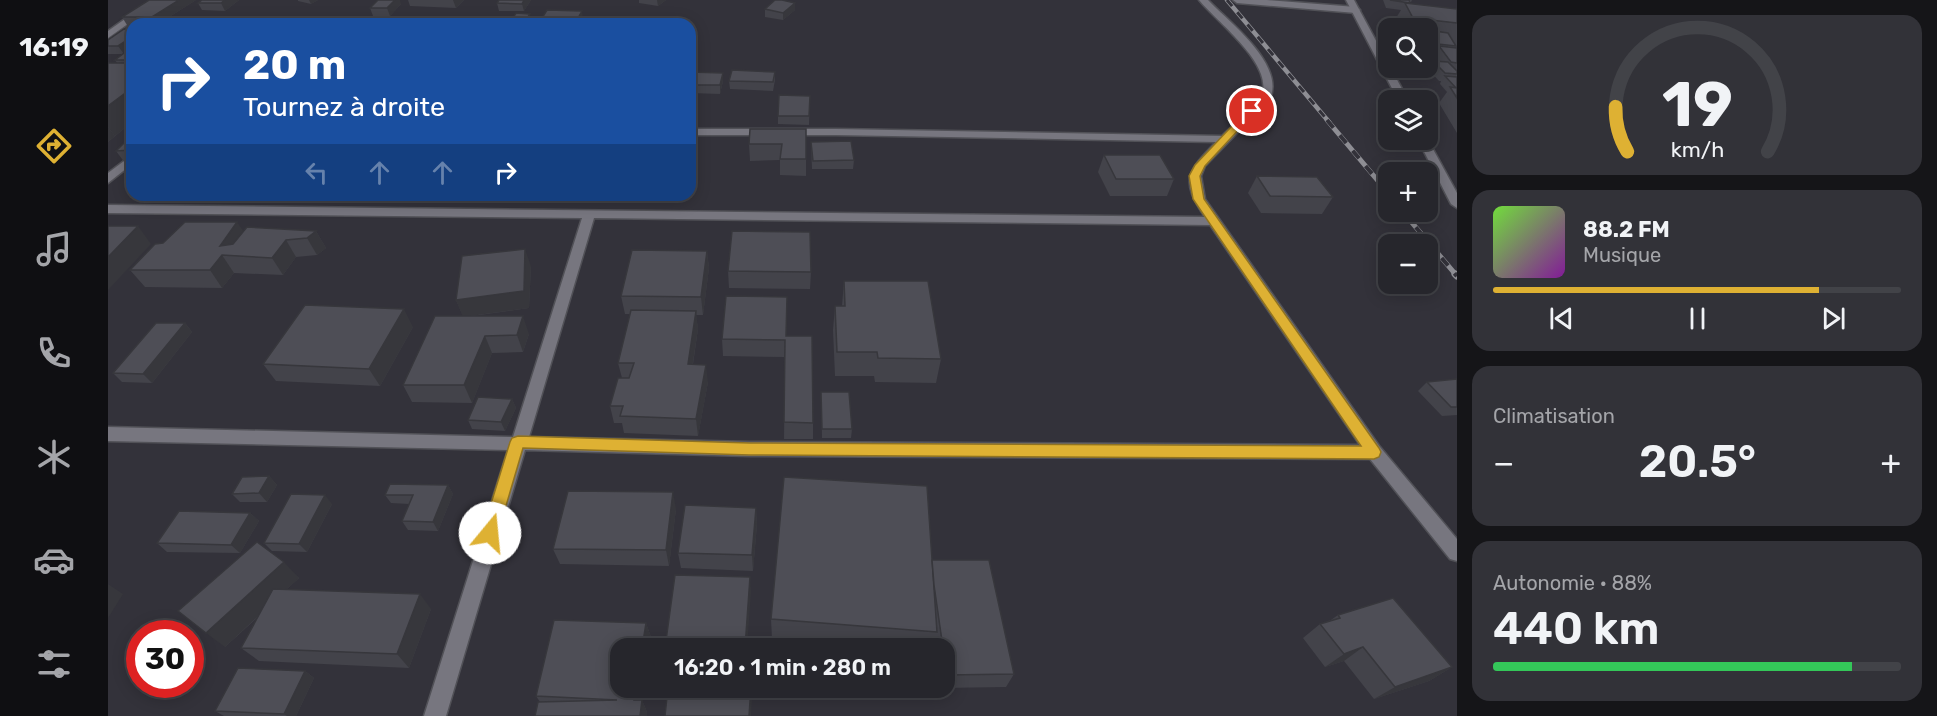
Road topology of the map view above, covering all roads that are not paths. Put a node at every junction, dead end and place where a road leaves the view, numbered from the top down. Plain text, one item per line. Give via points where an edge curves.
1 (1203, 0) edge
2 (1237, 0) edge
3 (1350, 0) edge
4 (1356, 10) junction
5 (126, 22) edge
6 (108, 35) edge
7 (1398, 90) edge
8 (696, 132) edge
9 (1224, 140) junction
10 (1428, 150) edge
11 (126, 163) edge
12 (108, 179) edge
13 (1457, 204) edge
14 (108, 209) edge
15 (589, 215) junction
16 (1214, 221) junction
17 (108, 434) edge
18 (518, 442) junction
19 (1374, 452) junction
20 (1457, 553) edge
21 (435, 716) edge

1 - 9 street via 1261,60 1268,85 1266,97
2 - 4 street
3 - 4 street
4 - 7 street
5 - 6 street
8 - 9 street
9 - 16 street via 1200,165 1195,176 1199,199
10 - 13 street
11 - 12 street
14 - 15 street
15 - 16 street
15 - 18 street
16 - 19 street
17 - 18 street
18 - 19 street via 762,449
18 - 21 street
19 - 20 street

